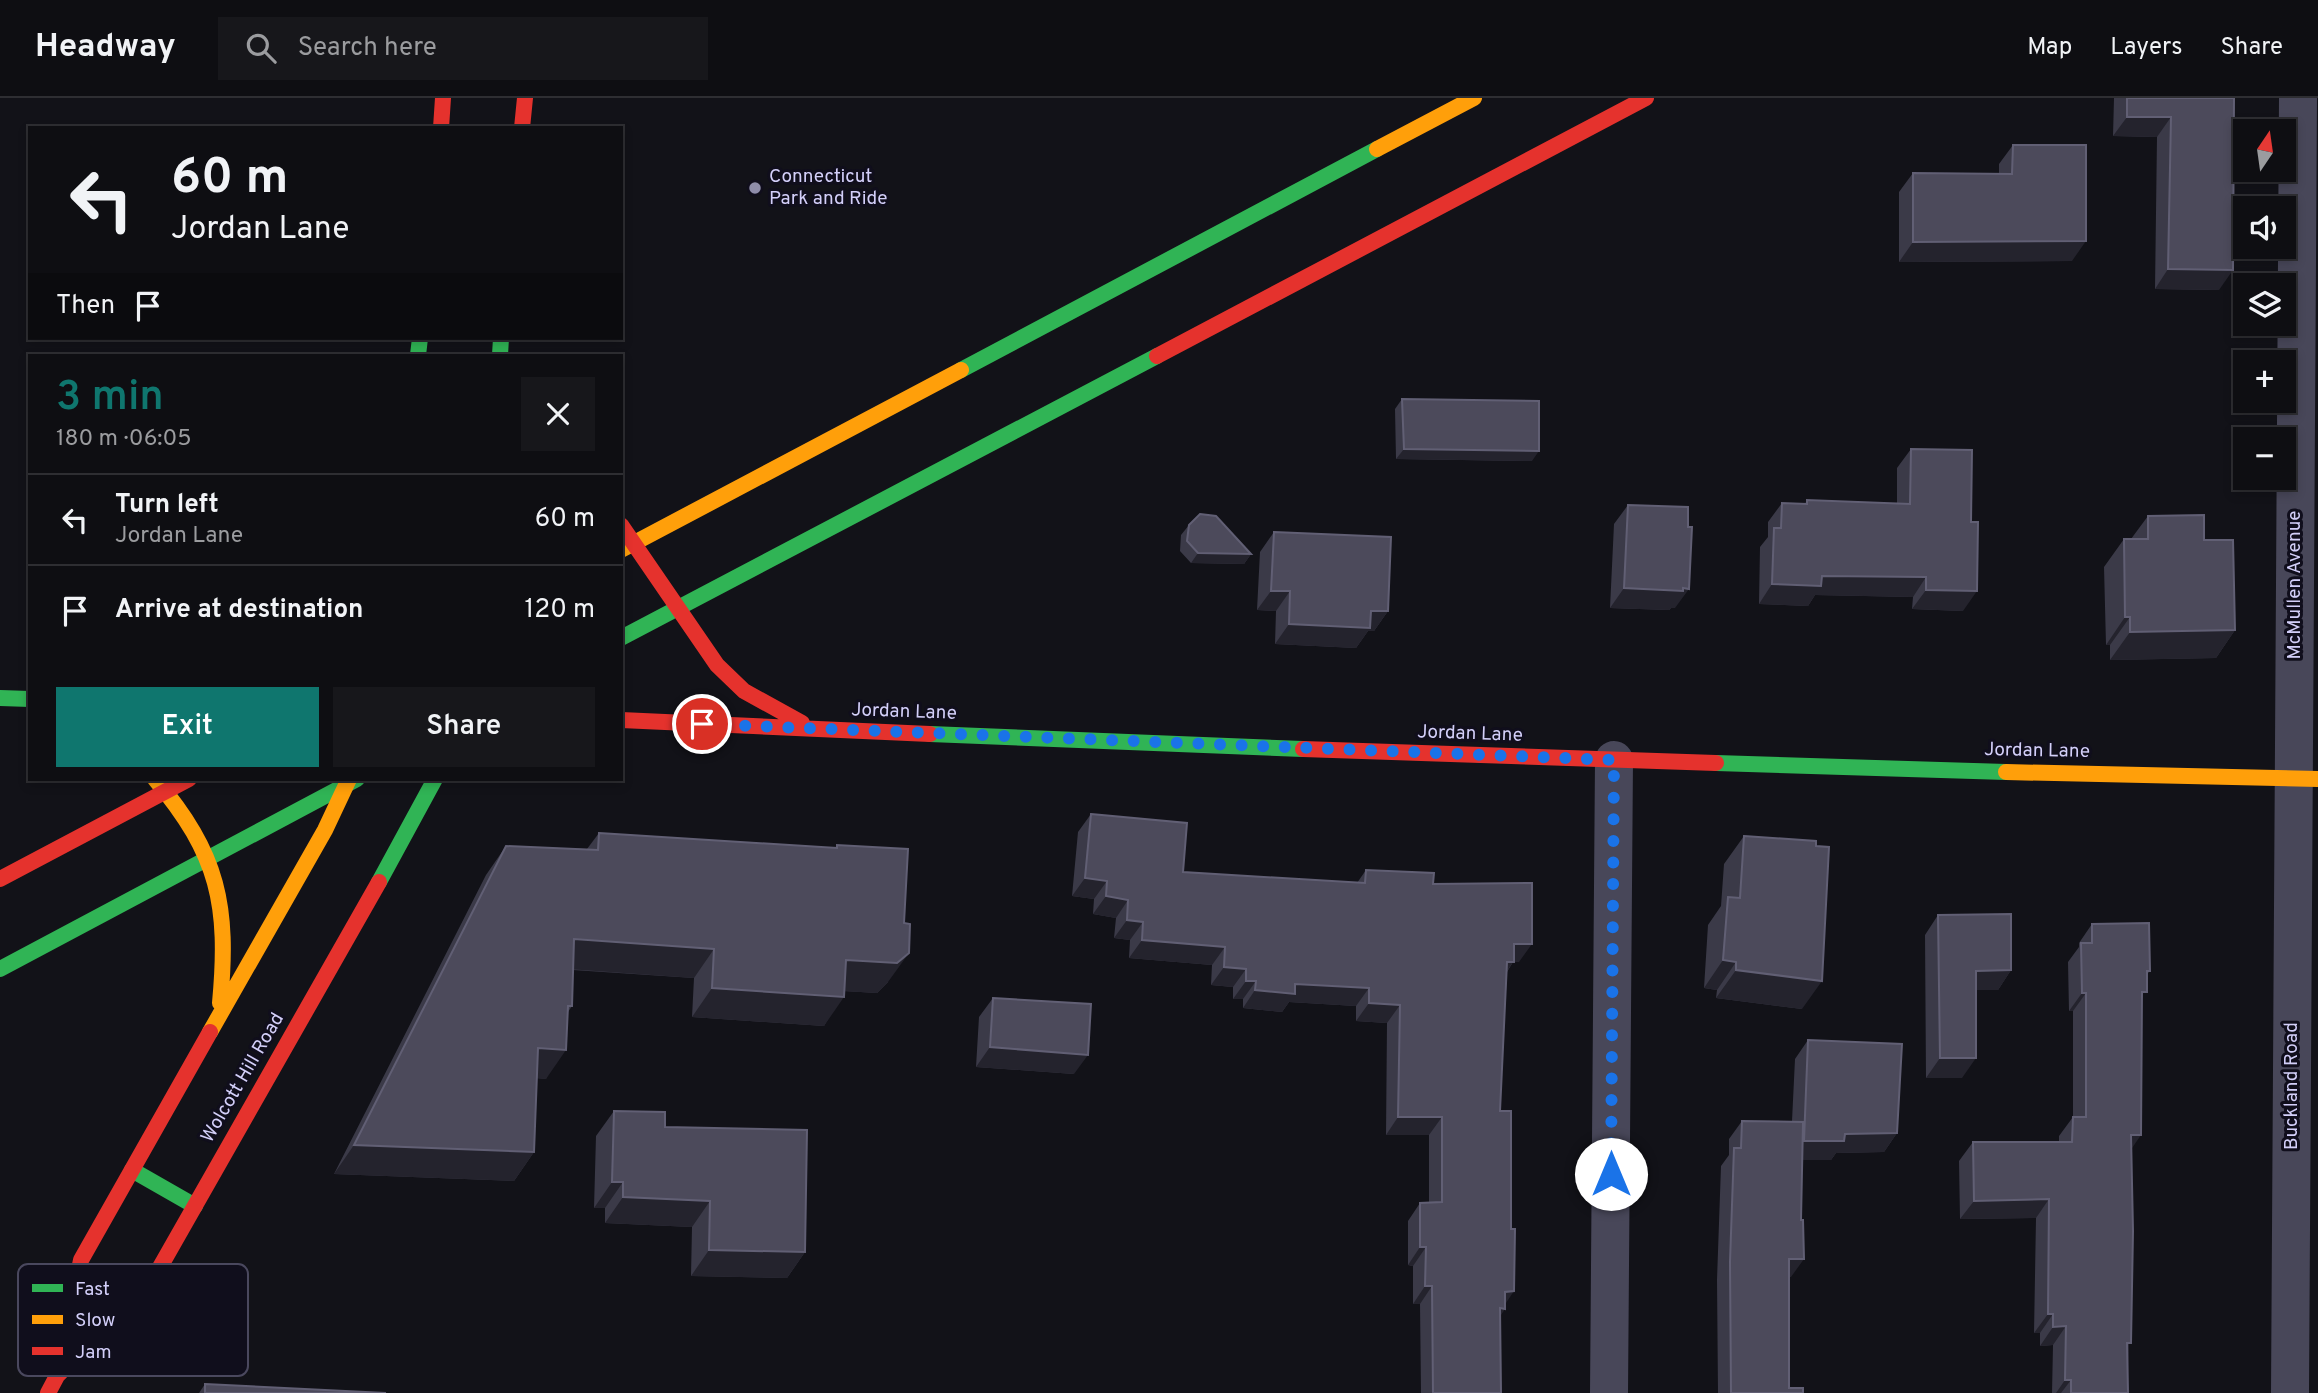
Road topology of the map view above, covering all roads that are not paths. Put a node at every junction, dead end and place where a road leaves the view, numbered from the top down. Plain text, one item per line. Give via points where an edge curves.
1 (443, 98) edge
2 (524, 98) edge
3 (1474, 98) edge
4 (1646, 98) edge
5 (2298, 98) edge
6 (441, 126) edge
7 (522, 126) edge
8 (623, 528) edge
9 (623, 549) edge
10 (623, 637) edge
11 (0, 698) edge
12 (28, 699) edge
13 (623, 720) edge
14 (817, 730) junction
15 (1614, 760) junction
16 (2306, 779) edge
17 (157, 781) edge
18 (185, 781) edge
19 (348, 781) edge
20 (353, 781) edge
21 (434, 781) edge
22 (0, 879) edge
23 (0, 969) edge
24 (218, 1018) junction
25 (132, 1170) junction
26 (195, 1206) junction
27 (80, 1264) edge
28 (162, 1264) edge
29 (57, 1376) edge
30 (48, 1393) edge
31 (1609, 1393) edge
32 (2290, 1393) edge

1 - 6 main road
2 - 7 main road
3 - 9 main road
4 - 10 main road
5 - 16 street, McMullen Avenue
8 - 14 main road via 723,672 760,702
11 - 12 main road
13 - 14 main road, Jordan Lane
14 - 15 main road, Jordan Lane
15 - 16 main road, Jordan Lane
15 - 31 street
16 - 32 street, Buckland Road
17 - 24 main road via 194,832 218,889 225,947
18 - 22 main road
19 - 24 main road, Wolcott Hill Road
20 - 23 main road
21 - 26 main road, Wolcott Hill Road
24 - 25 main road, Wolcott Hill Road
25 - 26 main road
25 - 27 main road, Wolcott Hill Road
26 - 28 main road, Wolcott Hill Road
29 - 30 main road, Wolcott Hill Road

